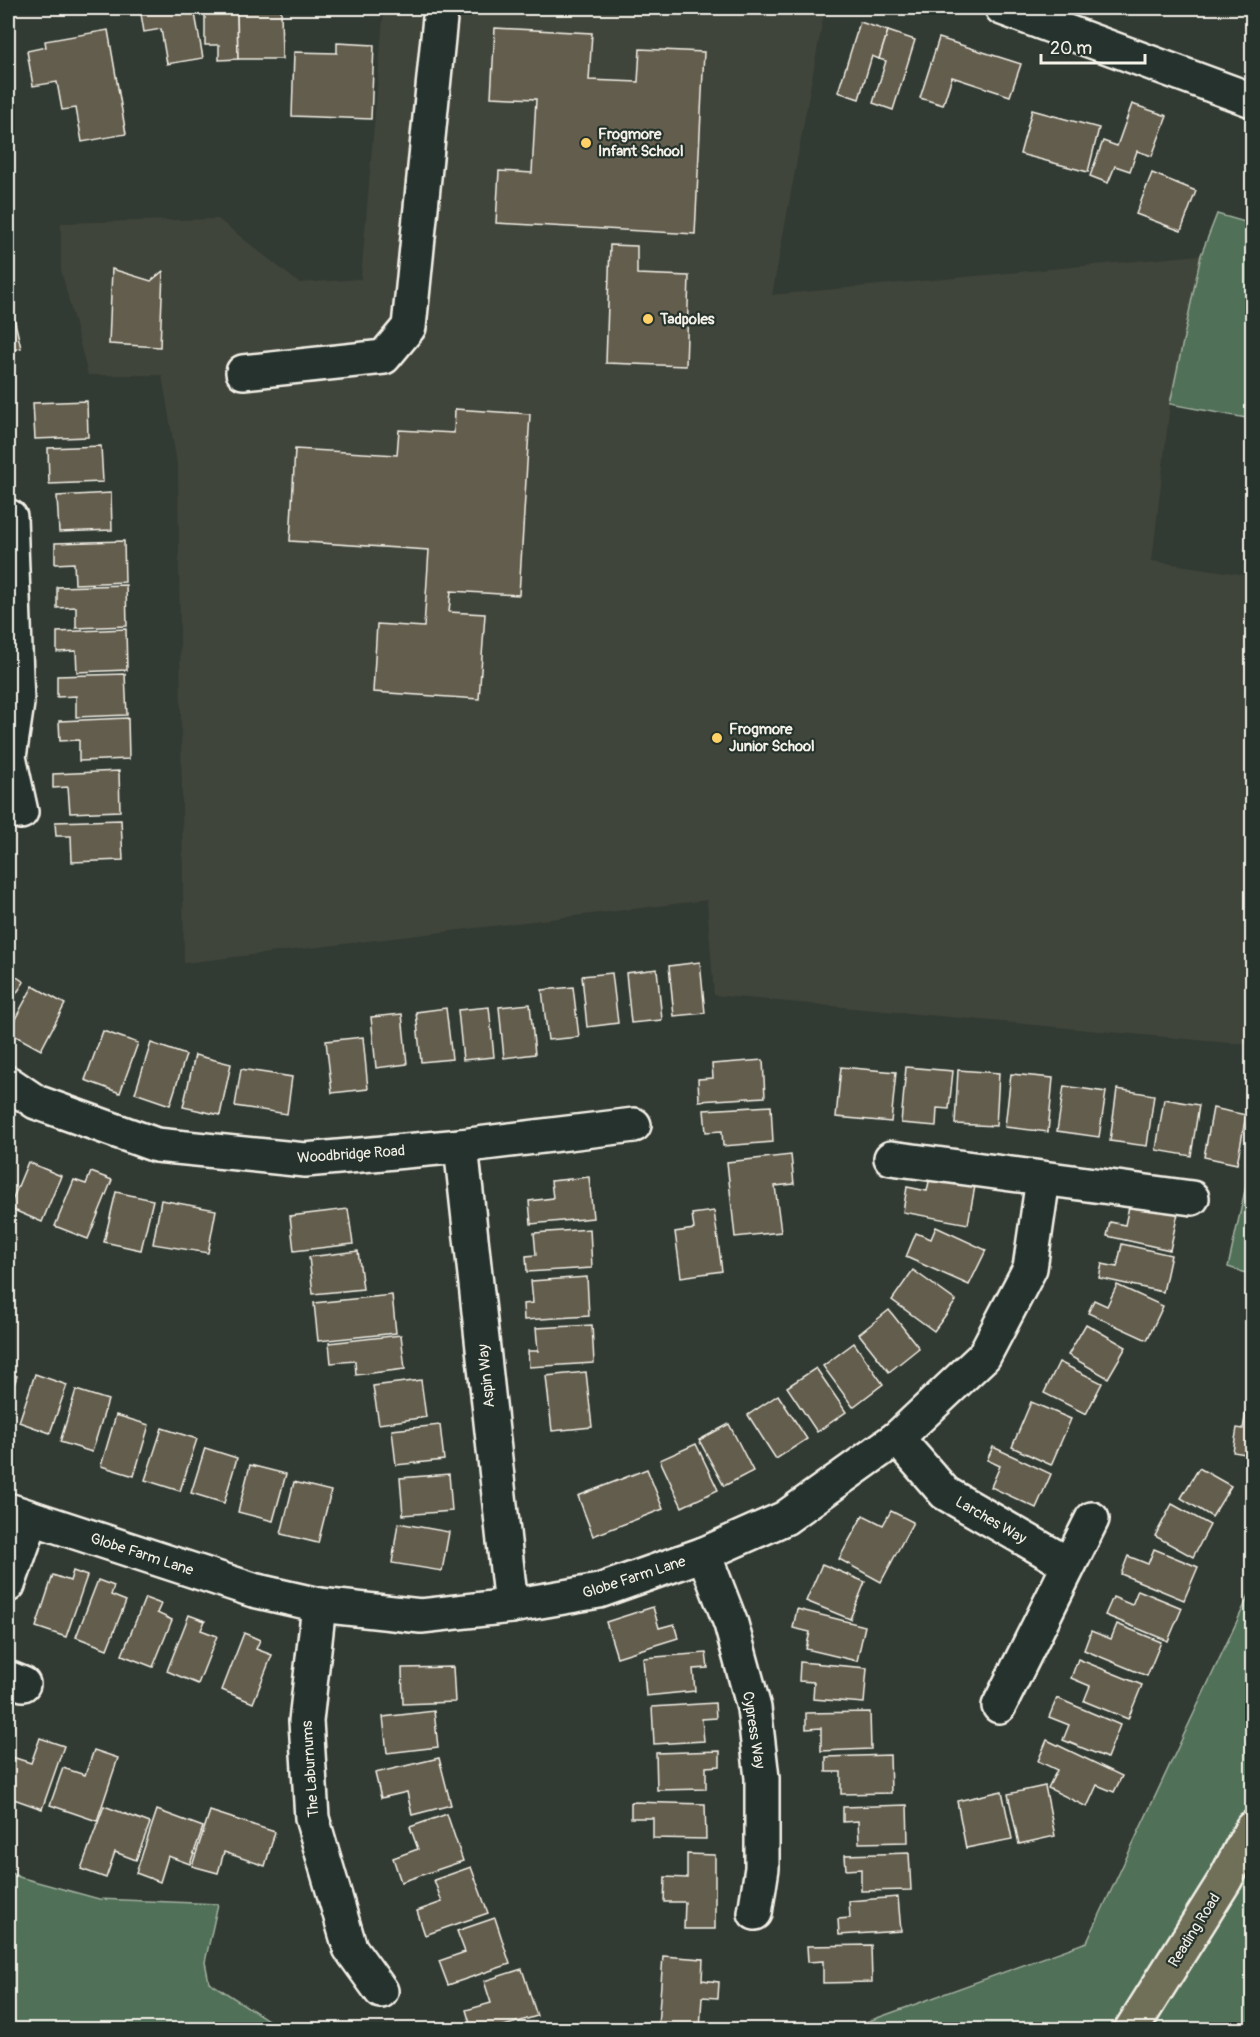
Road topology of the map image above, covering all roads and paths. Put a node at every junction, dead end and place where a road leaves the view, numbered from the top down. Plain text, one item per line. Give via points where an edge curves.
1 (441, 8) edge
2 (1002, 8) edge
3 (1252, 100) edge
4 (243, 372) dead end
5 (10, 517) dead end
6 (9, 569) edge
7 (21, 812) dead end
8 (8, 1083) edge
9 (634, 1125) dead end
10 (461, 1146) junction
11 (891, 1158) dead end
12 (1043, 1179) junction
13 (1192, 1198) dead end
14 (897, 1438) junction
15 (20, 1514) edge
16 (1092, 1519) dead end
17 (704, 1554) junction
18 (1068, 1564) junction
19 (8, 1585) edge
20 (320, 1605) junction
21 (511, 1606) junction
22 (999, 1706) dead end
23 (1252, 1828) edge
24 (755, 1912) dead end
25 (381, 1991) dead end
26 (1131, 2030) edge

1 - 4 street via 409,327 384,357
2 - 3 street
5 - 6 street
6 - 7 street via 17,703 9,757
8 - 10 street, Woodbridge Road via 36,1102 156,1145 305,1160
9 - 10 street, Woodbridge Road
10 - 21 street, Aspin Way
11 - 12 street
12 - 13 street
12 - 14 street, Globe Farm Lane via 1030,1268 984,1356
14 - 17 street, Globe Farm Lane via 785,1518
14 - 18 street, Larches Way via 945,1493
15 - 19 street
15 - 20 street, Globe Farm Lane via 253,1590
16 - 18 street
17 - 21 street, Globe Farm Lane via 599,1591
17 - 24 street, Cypress Way via 731,1624 754,1708 762,1778 762,1868
18 - 22 street
20 - 21 street, Globe Farm Lane via 421,1616
20 - 25 street, The Laburnums via 306,1720 312,1818 350,1948
23 - 26 main road, Reading Road via 1225,1880

